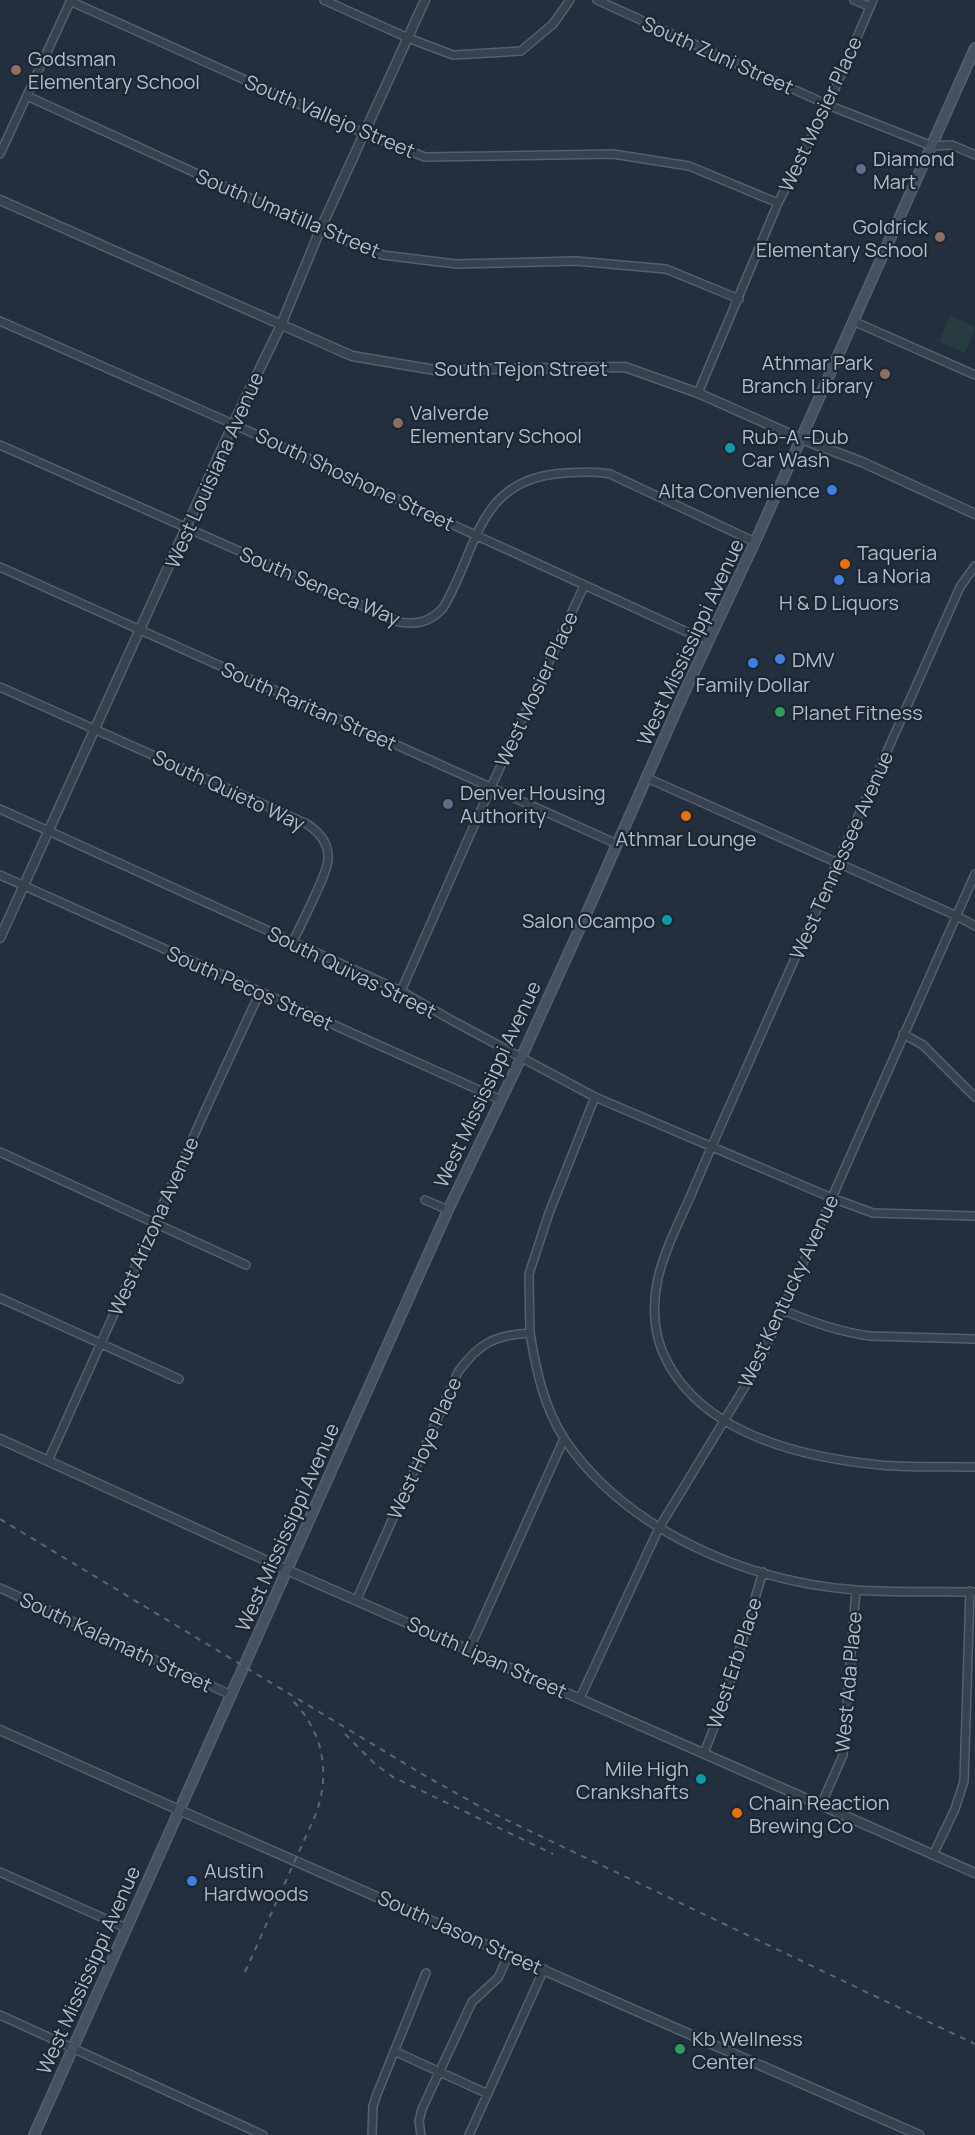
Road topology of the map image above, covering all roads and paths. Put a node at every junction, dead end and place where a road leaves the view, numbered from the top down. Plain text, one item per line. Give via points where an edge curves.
1 (71, 0) edge
2 (324, 0) edge
3 (425, 0) edge
4 (570, 0) edge
5 (597, 0) edge
6 (854, 0) edge
7 (871, 3) edge
8 (408, 38) junction
9 (975, 48) edge
10 (27, 96) junction
11 (828, 105) junction
12 (363, 133) junction
13 (932, 146) junction
14 (0, 154) edge
15 (975, 155) edge
16 (0, 200) edge
17 (778, 203) junction
18 (320, 231) junction
19 (739, 299) junction
20 (0, 321) edge
21 (854, 321) junction
22 (281, 325) junction
23 (975, 375) edge
24 (698, 393) junction
25 (233, 424) junction
26 (801, 439) junction
27 (0, 445) edge
28 (975, 514) edge
29 (187, 529) junction
30 (477, 535) junction
31 (755, 542) junction
32 (975, 566) edge
33 (0, 567) edge
34 (584, 586) junction
35 (141, 631) junction
36 (709, 639) junction
37 (0, 687) edge
38 (96, 729) junction
39 (647, 778) junction
40 (491, 787) junction
41 (0, 809) edge
42 (48, 831) junction
43 (617, 844) junction
44 (838, 863) junction
45 (975, 874) edge
46 (0, 875) edge
47 (24, 886) junction
48 (957, 916) junction
49 (975, 926) edge
50 (0, 939) edge
51 (293, 942) junction
52 (401, 991) junction
53 (260, 992) junction
54 (903, 1034) junction
55 (521, 1058) junction
56 (596, 1097) junction
57 (975, 1097) edge
58 (501, 1100) junction
59 (712, 1146) junction
60 (0, 1152) edge
61 (832, 1198) junction
62 (425, 1200) dead end
63 (448, 1210) junction
64 (975, 1216) edge
65 (154, 1223) junction
66 (246, 1265) dead end
67 (0, 1298) edge
68 (783, 1310) junction
69 (530, 1333) junction
70 (975, 1339) edge
71 (100, 1342) junction
72 (179, 1379) dead end
73 (724, 1419) junction
74 (0, 1439) edge
75 (564, 1439) junction
76 (48, 1461) junction
77 (975, 1467) edge
78 (659, 1528) junction
79 (288, 1570) junction
80 (763, 1572) junction
81 (0, 1588) edge
82 (856, 1590) junction
83 (972, 1591) edge
84 (357, 1599) junction
85 (469, 1650) junction
86 (231, 1695) junction
87 (580, 1698) junction
88 (0, 1730) edge
89 (704, 1753) junction
90 (821, 1805) junction
91 (179, 1810) junction
92 (933, 1855) junction
93 (0, 1872) edge
94 (975, 1873) edge
95 (126, 1928) junction
96 (510, 1954) junction
97 (544, 1969) junction
98 (426, 1973) dead end
99 (0, 2015) edge
100 (72, 2049) junction
101 (394, 2051) junction
102 (439, 2072) junction
103 (488, 2094) junction
104 (34, 2135) edge
105 (263, 2135) edge
106 (372, 2135) edge
107 (421, 2135) edge
108 (469, 2135) edge
109 (919, 2135) edge

1 - 10 street
1 - 12 street, South Vallejo Street
2 - 8 street
3 - 8 street, West Louisiana Avenue
4 - 8 street via 553,24 521,51 453,55
5 - 11 street, South Zuni Street
6 - 7 street
7 - 11 street, West Mosier Place
8 - 12 street, West Louisiana Avenue
9 - 13 main road, West Mississippi Avenue
10 - 14 street
10 - 18 street, South Umatilla Street
11 - 13 street, South Zuni Street
11 - 17 street, West Mosier Place
12 - 17 street, South Vallejo Street via 425,157 613,154 689,166
12 - 18 street, West Louisiana Avenue
13 - 15 street, South Zuni Street via 952,145
13 - 21 main road, West Mississippi Avenue
16 - 22 street, South Tejon Street
17 - 19 street, West Mosier Place
18 - 19 street, South Umatilla Street via 383,255 456,264 576,261 666,269
18 - 22 street, West Louisiana Avenue
19 - 24 street, West Mosier Place
20 - 25 street, South Shoshone Street
21 - 23 street
21 - 26 main road, West Mississippi Avenue
22 - 24 street, South Tejon Street via 352,356 435,370 625,367
22 - 25 street, West Louisiana Avenue
24 - 26 street, South Tejon Street
25 - 29 street, West Louisiana Avenue
25 - 30 street, South Shoshone Street
26 - 28 street, South Tejon Street via 862,462
26 - 31 main road, West Mississippi Avenue
27 - 29 street, South Seneca Way
29 - 30 street, South Seneca Way via 409,624 424,622 443,608
29 - 35 street, West Louisiana Avenue
30 - 31 street, South Seneca Way via 493,504 514,486 547,475 595,472 623,479
30 - 34 street, South Shoshone Street
31 - 36 main road, West Mississippi Avenue
32 - 44 street, West Tennessee Avenue via 960,587
33 - 35 street, South Raritan Street
34 - 36 street, South Shoshone Street
34 - 40 street, West Mosier Place
35 - 38 street, West Louisiana Avenue
35 - 40 street, South Raritan Street
36 - 39 main road, West Mississippi Avenue
37 - 38 street, South Quieto Way
38 - 42 street, West Louisiana Avenue
38 - 51 street, South Quieto Way via 315,830 327,850 327,867
39 - 43 main road, West Mississippi Avenue
39 - 44 street
40 - 43 street, South Raritan Street
40 - 52 street, West Mosier Place
41 - 42 street, South Quivas Street
42 - 47 street, West Louisiana Avenue
42 - 51 street, South Quivas Street
43 - 55 main road, West Mississippi Avenue
44 - 48 street
44 - 59 street, West Tennessee Avenue
45 - 48 street, West Kentucky Avenue
46 - 47 street, South Pecos Street
47 - 50 street, West Louisiana Avenue
47 - 53 street, South Pecos Street
48 - 49 street
48 - 54 street, West Kentucky Avenue
51 - 52 street, South Quivas Street
52 - 55 street, South Quivas Street
53 - 58 street, South Pecos Street
53 - 65 street, West Arizona Avenue
54 - 57 street via 922,1045
54 - 61 street, West Kentucky Avenue
55 - 56 street, South Quivas Street
55 - 58 main road, West Mississippi Avenue
56 - 59 street, South Quivas Street
56 - 69 street via 529,1274
58 - 63 main road, West Mississippi Avenue
59 - 61 street, South Quivas Street
59 - 73 street, West Tennessee Avenue via 661,1268 655,1295 657,1332 665,1356 691,1395
60 - 65 street
61 - 64 street, South Quivas Street via 873,1212
61 - 68 street, West Kentucky Avenue
62 - 63 street
63 - 79 main road, West Mississippi Avenue
65 - 66 street
65 - 71 street, West Arizona Avenue
67 - 71 street
68 - 70 street via 854,1334
68 - 73 street, West Kentucky Avenue via 758,1365
69 - 75 street via 542,1390
69 - 84 street, West Hoye Place via 507,1334 484,1344 465,1361
71 - 72 street
71 - 76 street, West Arizona Avenue
73 - 77 street via 756,1436 816,1455 882,1466
73 - 78 street, West Kentucky Avenue
74 - 76 street, South Lipan Street
75 - 78 street via 608,1490
75 - 85 street
76 - 79 street, South Lipan Street
78 - 80 street via 709,1553
78 - 87 street, West Kentucky Avenue
79 - 84 street, South Lipan Street
79 - 86 main road, West Mississippi Avenue
80 - 82 street
80 - 89 street, West Erb Place via 723,1705
81 - 86 street, South Kalamath Street
82 - 83 street
82 - 90 street, West Ada Place via 843,1755
83 - 92 street via 964,1781
84 - 85 street, South Lipan Street
85 - 87 street, South Lipan Street
86 - 91 main road, West Mississippi Avenue
87 - 89 street, South Lipan Street
88 - 91 street, South Jason Street
89 - 90 street, South Lipan Street
90 - 92 street, South Lipan Street
91 - 95 main road, West Mississippi Avenue
91 - 96 street, South Jason Street
92 - 94 street, South Lipan Street
93 - 95 street
95 - 100 main road, West Mississippi Avenue
96 - 97 street, South Jason Street
96 - 102 street via 498,1978 472,2002
97 - 103 street
97 - 109 street, South Jason Street
98 - 101 street
99 - 100 street
100 - 104 main road, West Mississippi Avenue
100 - 105 street
101 - 102 street
101 - 106 street via 373,2106
102 - 103 street
102 - 107 street via 422,2109
103 - 108 street

